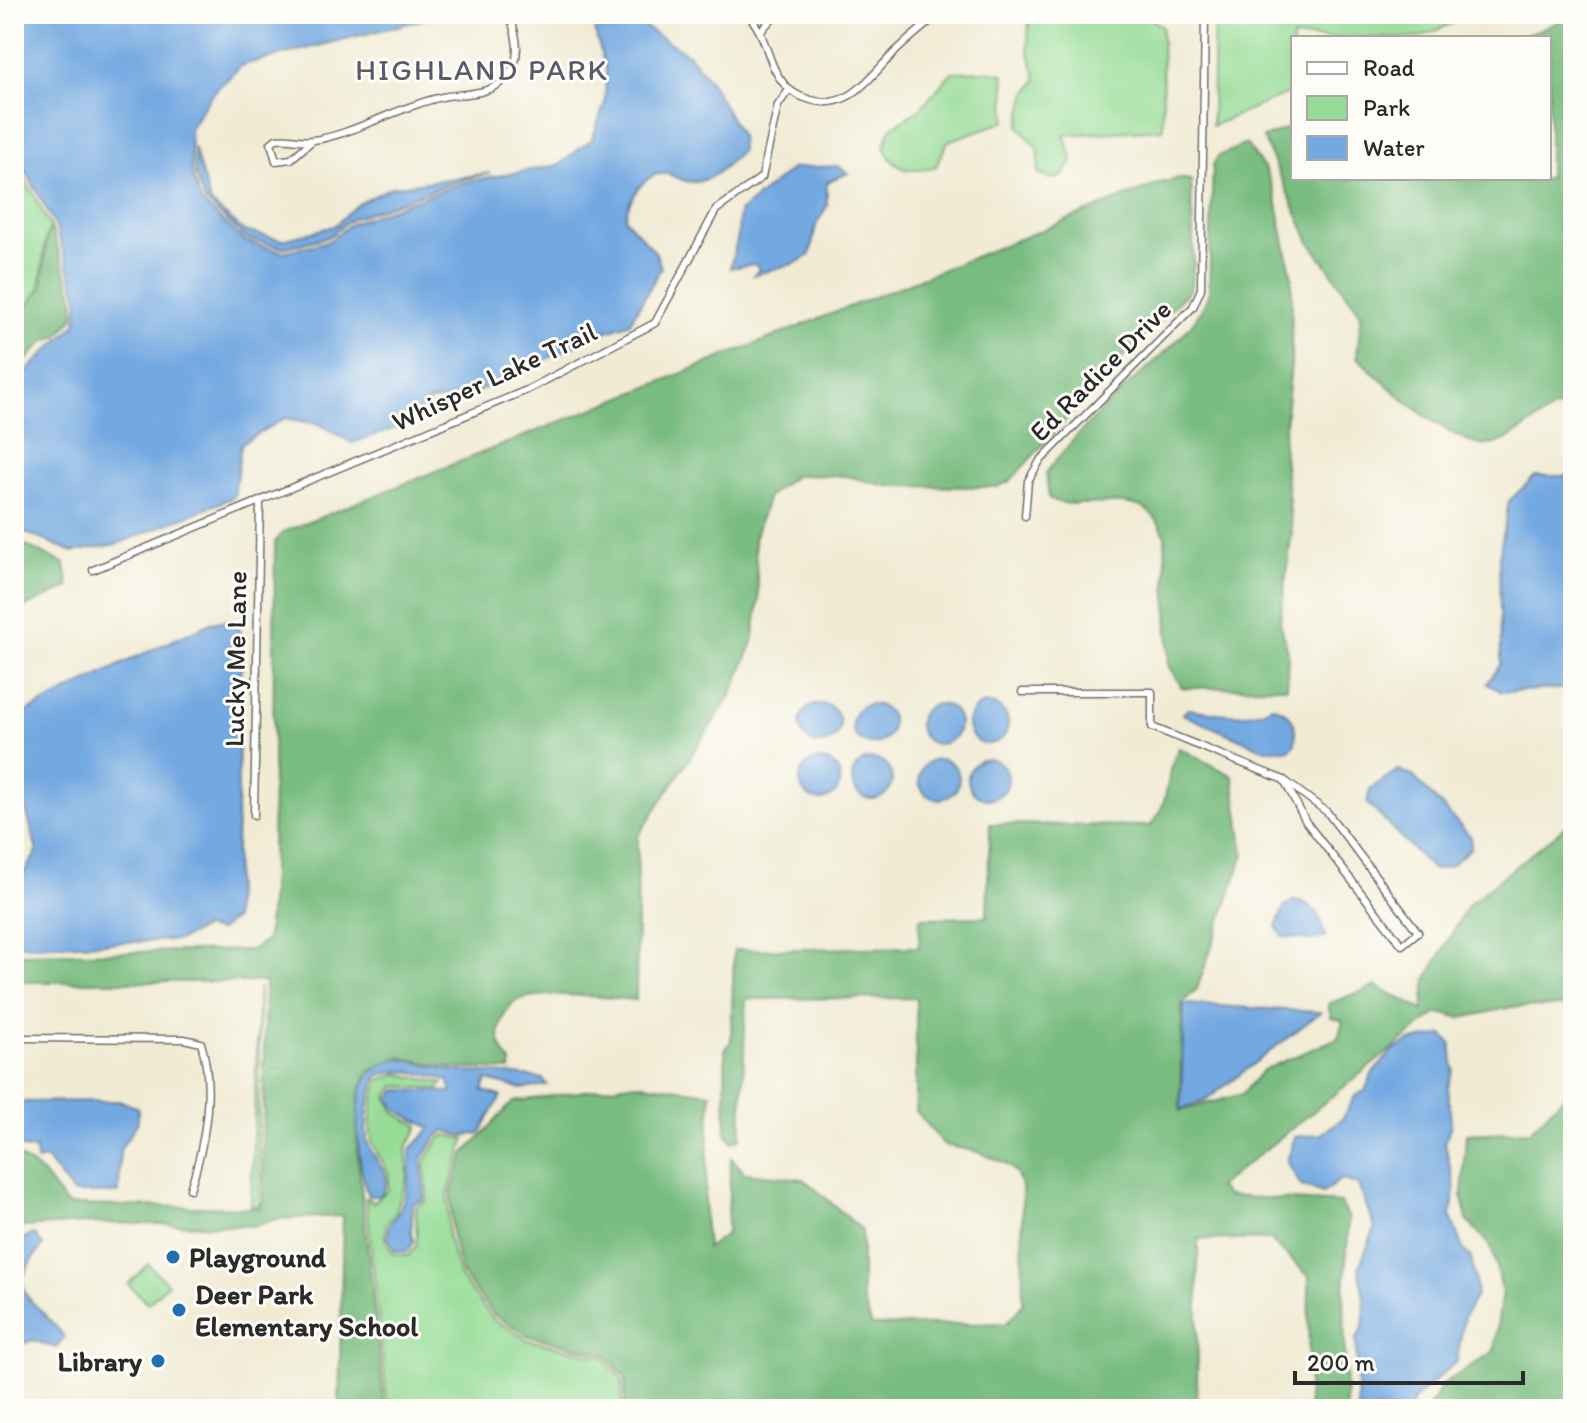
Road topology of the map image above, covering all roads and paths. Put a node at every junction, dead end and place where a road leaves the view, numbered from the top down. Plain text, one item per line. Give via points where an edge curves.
1 (509, 14) edge
2 (747, 14) edge
3 (776, 14) edge
4 (939, 14) edge
5 (1205, 14) edge
6 (761, 31) junction
7 (789, 90) junction
8 (313, 140) junction
9 (260, 504) junction
10 (1025, 516) dead end
11 (93, 570) dead end
12 (1022, 692) dead end
13 (1284, 780) junction
14 (254, 815) dead end
15 (14, 1038) edge
16 (190, 1189) dead end

1 - 8 street via 517,38 515,60 505,80 481,93 439,98
2 - 6 street
3 - 6 street
4 - 7 street via 852,95 819,102
5 - 10 street, Ed Radice Drive via 1201,289 1193,307 1040,461 1028,481
6 - 7 street via 773,67
7 - 9 street, Whisper Lake Trail via 778,105 762,177 716,210 655,323 527,390
8 - 8 street via 291,159 276,161 272,156 276,139
9 - 11 street, Whisper Lake Trail
9 - 14 street, Lucky Me Lane
12 - 13 street via 1152,692 1152,727
13 - 13 street via 1306,822 1402,945 1418,932 1327,812
15 - 16 street via 201,1043 207,1061 203,1151

